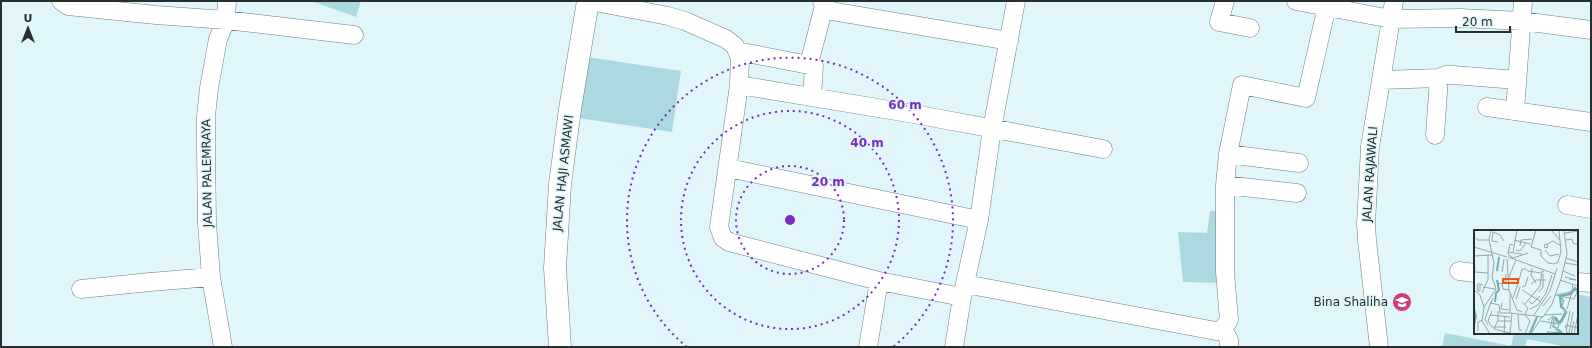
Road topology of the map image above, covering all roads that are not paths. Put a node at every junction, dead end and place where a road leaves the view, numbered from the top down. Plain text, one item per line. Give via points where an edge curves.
1 (61, 1) edge
2 (227, 1) edge
3 (589, 1) edge
4 (1016, 1) edge
5 (1225, 1) edge
6 (1296, 1) edge
7 (1394, 1) edge
8 (1523, 1) edge
9 (823, 4) edge
10 (1327, 6) junction
11 (1390, 19) junction
12 (226, 20) junction
13 (1522, 21) junction
14 (1250, 28) dead end
15 (1591, 30) edge
16 (354, 34) dead end
17 (1009, 41) junction
18 (737, 51) junction
19 (809, 64) junction
20 (1440, 78) junction
21 (1381, 80) junction
22 (1517, 80) junction
23 (739, 85) junction
24 (812, 97) junction
25 (1487, 107) dead end
26 (1515, 111) junction
27 (1591, 122) edge
28 (992, 129) junction
29 (1435, 135) dead end
30 (1103, 149) dead end
31 (1228, 154) junction
32 (1299, 163) dead end
33 (728, 168) junction
34 (1225, 185) junction
35 (1297, 193) dead end
36 (1567, 205) dead end
37 (1591, 209) edge
38 (979, 220) junction
39 (211, 277) junction
40 (879, 281) junction
41 (1578, 282) edge
42 (1591, 283) edge
43 (81, 289) dead end
44 (964, 291) junction
45 (1223, 329) junction
46 (223, 347) edge
47 (560, 347) edge
48 (868, 347) edge
49 (954, 347) edge
50 (1229, 347) edge
51 (1379, 347) edge

1 - 12 street via 68,6
2 - 12 street, JALAN PALEMRAYA
3 - 18 street via 685,21 726,39
3 - 47 street, JALAN HAJI ASMAWI via 570,109 560,190 555,268
4 - 17 street
5 - 14 street via 1219,22
6 - 10 street
7 - 11 street, JALAN RAJAWALI
8 - 13 street
9 - 17 street via 831,11
9 - 19 street
10 - 11 street
10 - 31 street via 1306,98 1242,85
11 - 13 street via 1460,18
11 - 21 street, JALAN RAJAWALI
12 - 16 street
12 - 39 street, JALAN PALEMRAYA via 218,39 206,116 207,223
13 - 15 street
13 - 22 street
17 - 28 street
18 - 19 street
18 - 23 street via 740,58
19 - 24 street via 814,66
20 - 21 street
20 - 22 street via 1453,75
20 - 29 street
21 - 51 street, JALAN RAJAWALI via 1370,147 1366,224
22 - 26 street
23 - 24 street
23 - 33 street
24 - 28 street
25 - 26 street
26 - 27 street
28 - 30 street
28 - 38 street
31 - 32 street
31 - 34 street
33 - 38 street
33 - 40 street via 719,227 723,238 729,242
34 - 35 street
34 - 45 street via 1225,272 1229,320
36 - 37 street
38 - 44 street
39 - 43 street
39 - 46 street, JALAN PALEMRAYA
40 - 44 street
40 - 48 street
41 - 42 street
44 - 45 street via 1216,331
44 - 49 street
45 - 50 street via 1230,340

